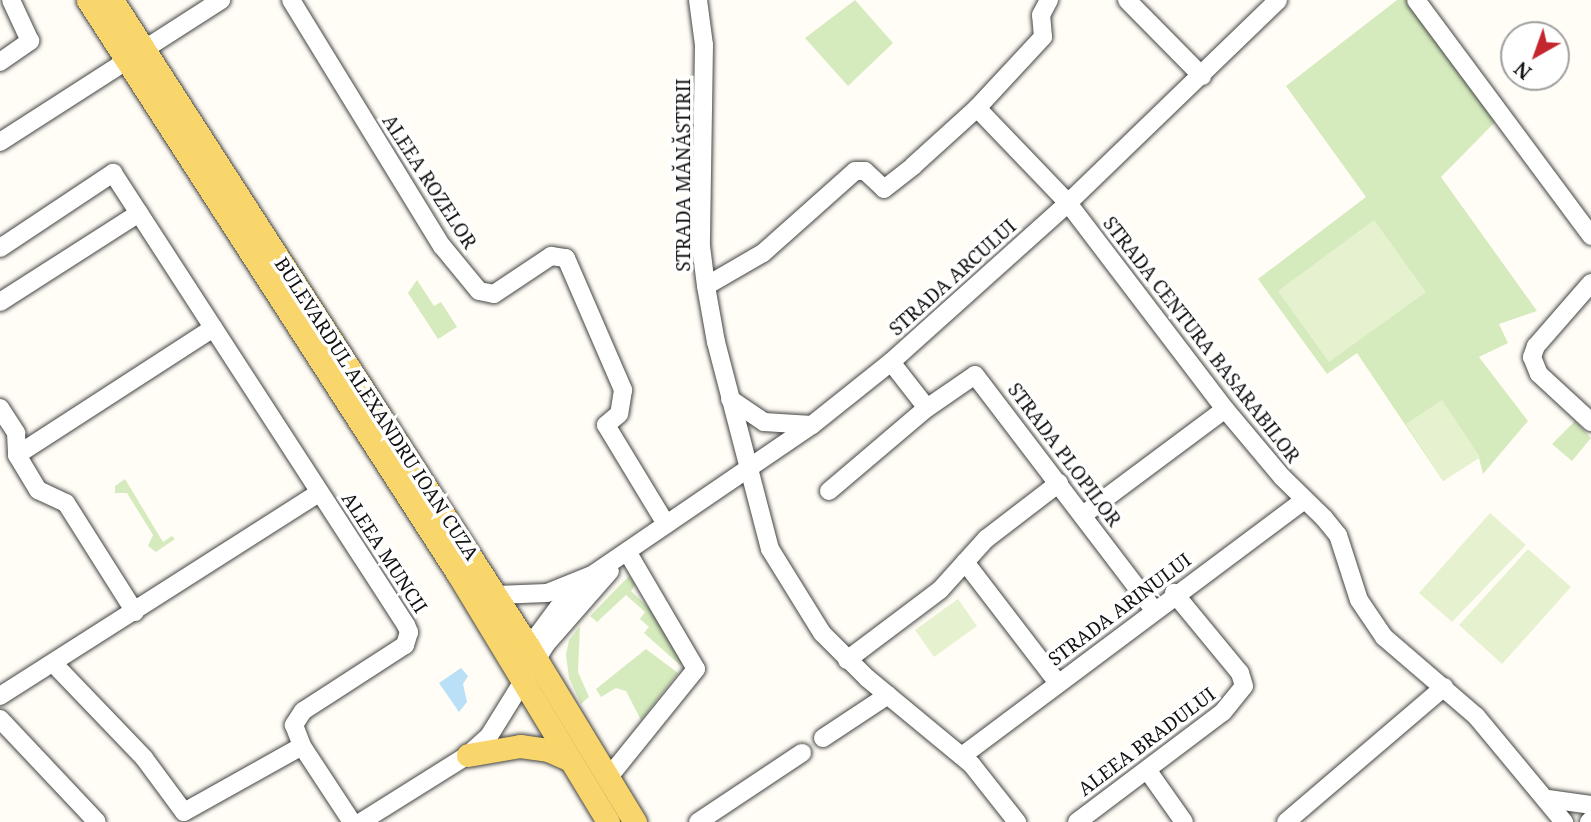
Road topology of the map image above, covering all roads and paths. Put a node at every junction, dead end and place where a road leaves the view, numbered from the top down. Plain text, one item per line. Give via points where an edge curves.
1 (11, 0) edge
2 (88, 0) edge
3 (112, 0) edge
4 (221, 0) edge
5 (291, 0) edge
6 (698, 0) edge
7 (1049, 0) edge
8 (1127, 0) edge
9 (1278, 0) edge
10 (1416, 0) edge
11 (136, 55) junction
12 (0, 62) edge
13 (1202, 76) junction
14 (977, 108) junction
15 (0, 142) edge
16 (1068, 203) junction
17 (139, 213) junction
18 (1591, 236) edge
19 (0, 248) edge
20 (1591, 283) edge
21 (706, 286) junction
22 (0, 302) edge
23 (213, 328) junction
24 (891, 362) junction
25 (730, 399) junction
26 (0, 408) edge
27 (927, 408) junction
28 (1225, 409) junction
29 (1591, 422) edge
30 (812, 425) junction
31 (17, 455) junction
32 (748, 471) junction
33 (1059, 483) junction
34 (829, 491) dead end
35 (320, 492) junction
36 (1304, 500) junction
37 (1083, 515) junction
38 (666, 524) junction
39 (628, 553) junction
40 (965, 562) junction
41 (577, 582) junction
42 (1174, 593) junction
43 (496, 595) junction
44 (1153, 609) junction
45 (135, 612) junction
46 (532, 652) junction
47 (847, 660) junction
48 (53, 663) junction
49 (518, 677) junction
50 (1058, 683) junction
51 (1444, 687) junction
52 (888, 695) junction
53 (0, 696) edge
54 (0, 719) edge
55 (823, 738) dead end
56 (302, 746) junction
57 (802, 753) dead end
58 (468, 755) junction
59 (962, 756) junction
60 (570, 760) junction
61 (1148, 771) junction
62 (608, 778) junction
63 (1548, 799) junction
64 (1591, 805) edge
65 (97, 822) edge
66 (352, 822) edge
67 (361, 822) edge
68 (608, 822) edge
69 (635, 822) edge
70 (698, 822) edge
71 (1017, 822) edge
72 (1077, 822) edge
73 (1184, 822) edge
74 (1286, 822) edge
75 (1564, 822) edge

1 - 12 street via 30,41
2 - 11 main road, BULEVARDUL ALEXANDRU IOAN CUZA
3 - 11 main road, BULEVARDUL ALEXANDRU IOAN CUZA
4 - 11 street
5 - 38 street, ALEEA ROZELOR via 442,246 479,291 494,294 551,256 566,258 624,390 619,414 606,425
6 - 21 street, STRADA MĂNĂSTIRII via 704,44 701,246
7 - 14 street via 1041,15 1043,37
8 - 13 street
9 - 13 street, STRADA ARCULUI
10 - 18 street
11 - 15 street
11 - 43 main road, BULEVARDUL ALEXANDRU IOAN CUZA
11 - 49 main road, BULEVARDUL ALEXANDRU IOAN CUZA
13 - 16 street, STRADA ARCULUI
14 - 16 street, STRADA CENTURA BASARABILOR
14 - 21 street via 884,189 865,171 855,170 763,253
16 - 24 street, STRADA ARCULUI
16 - 28 street, STRADA CENTURA BASARABILOR
17 - 19 street, ALEEA MUNCII via 113,173
17 - 22 street
17 - 23 street, ALEEA MUNCII
20 - 29 street via 1539,341 1532,357 1539,374
21 - 25 street, STRADA MĂNĂSTIRII
23 - 31 street
23 - 35 street, ALEEA MUNCII
24 - 27 street
24 - 30 street, STRADA ARCULUI
25 - 30 street via 764,422
25 - 32 street, STRADA MĂNĂSTIRII
26 - 31 street via 16,433
27 - 33 street, STRADA PLOPILOR via 975,374
27 - 34 street, STRADA PLOPILOR
28 - 36 street, STRADA CENTURA BASARABILOR
28 - 37 street
30 - 32 street, STRADA ARCULUI
31 - 45 street via 38,490 66,503
32 - 38 street, STRADA ARCULUI
32 - 47 street, STRADA MĂNĂSTIRII via 770,549 782,574 822,633
33 - 37 street, STRADA PLOPILOR
33 - 40 street via 986,539
35 - 45 street, ALEEA MUNCII
35 - 56 street, ALEEA MUNCII via 409,632 405,645 303,711 294,725
36 - 42 street, STRADA ARINULUI
36 - 51 street, STRADA CENTURA BASARABILOR via 1338,535 1359,600 1384,637
37 - 44 street, STRADA PLOPILOR
38 - 39 street, STRADA ARCULUI
39 - 41 street, STRADA ARCULUI
39 - 46 street, STRADA ARCULUI
39 - 62 street via 696,669
40 - 47 street via 940,590
40 - 50 street
41 - 43 street, STRADA ARCULUI via 527,597
41 - 46 street, STRADA ARCULUI
42 - 44 street, STRADA ARINULUI
42 - 61 street, ALEEA BRADULUI via 1240,673 1244,686 1223,712
43 - 46 main road, BULEVARDUL ALEXANDRU IOAN CUZA
44 - 50 street, STRADA ARINULUI
45 - 48 street, ALEEA MUNCII
46 - 49 street
46 - 62 main road, BULEVARDUL ALEXANDRU IOAN CUZA
47 - 52 street, STRADA MĂNĂSTIRII
48 - 53 street, ALEEA MUNCII
48 - 56 street via 144,758 184,812
49 - 58 street via 497,726
49 - 60 main road, BULEVARDUL ALEXANDRU IOAN CUZA
50 - 59 street, STRADA ARINULUI
51 - 63 street, STRADA CENTURA BASARABILOR
51 - 74 street
52 - 55 street
52 - 59 street, STRADA MĂNĂSTIRII
54 - 65 street
56 - 66 street
57 - 70 street
58 - 60 main road via 520,746 548,750
58 - 67 street
59 - 71 street, STRADA MĂNĂSTIRII
60 - 68 main road, BULEVARDUL ALEXANDRU IOAN CUZA
61 - 72 street, ALEEA BRADULUI
61 - 73 street
62 - 69 main road, BULEVARDUL ALEXANDRU IOAN CUZA
63 - 64 street
63 - 75 street, STRADA CENTURA BASARABILOR

